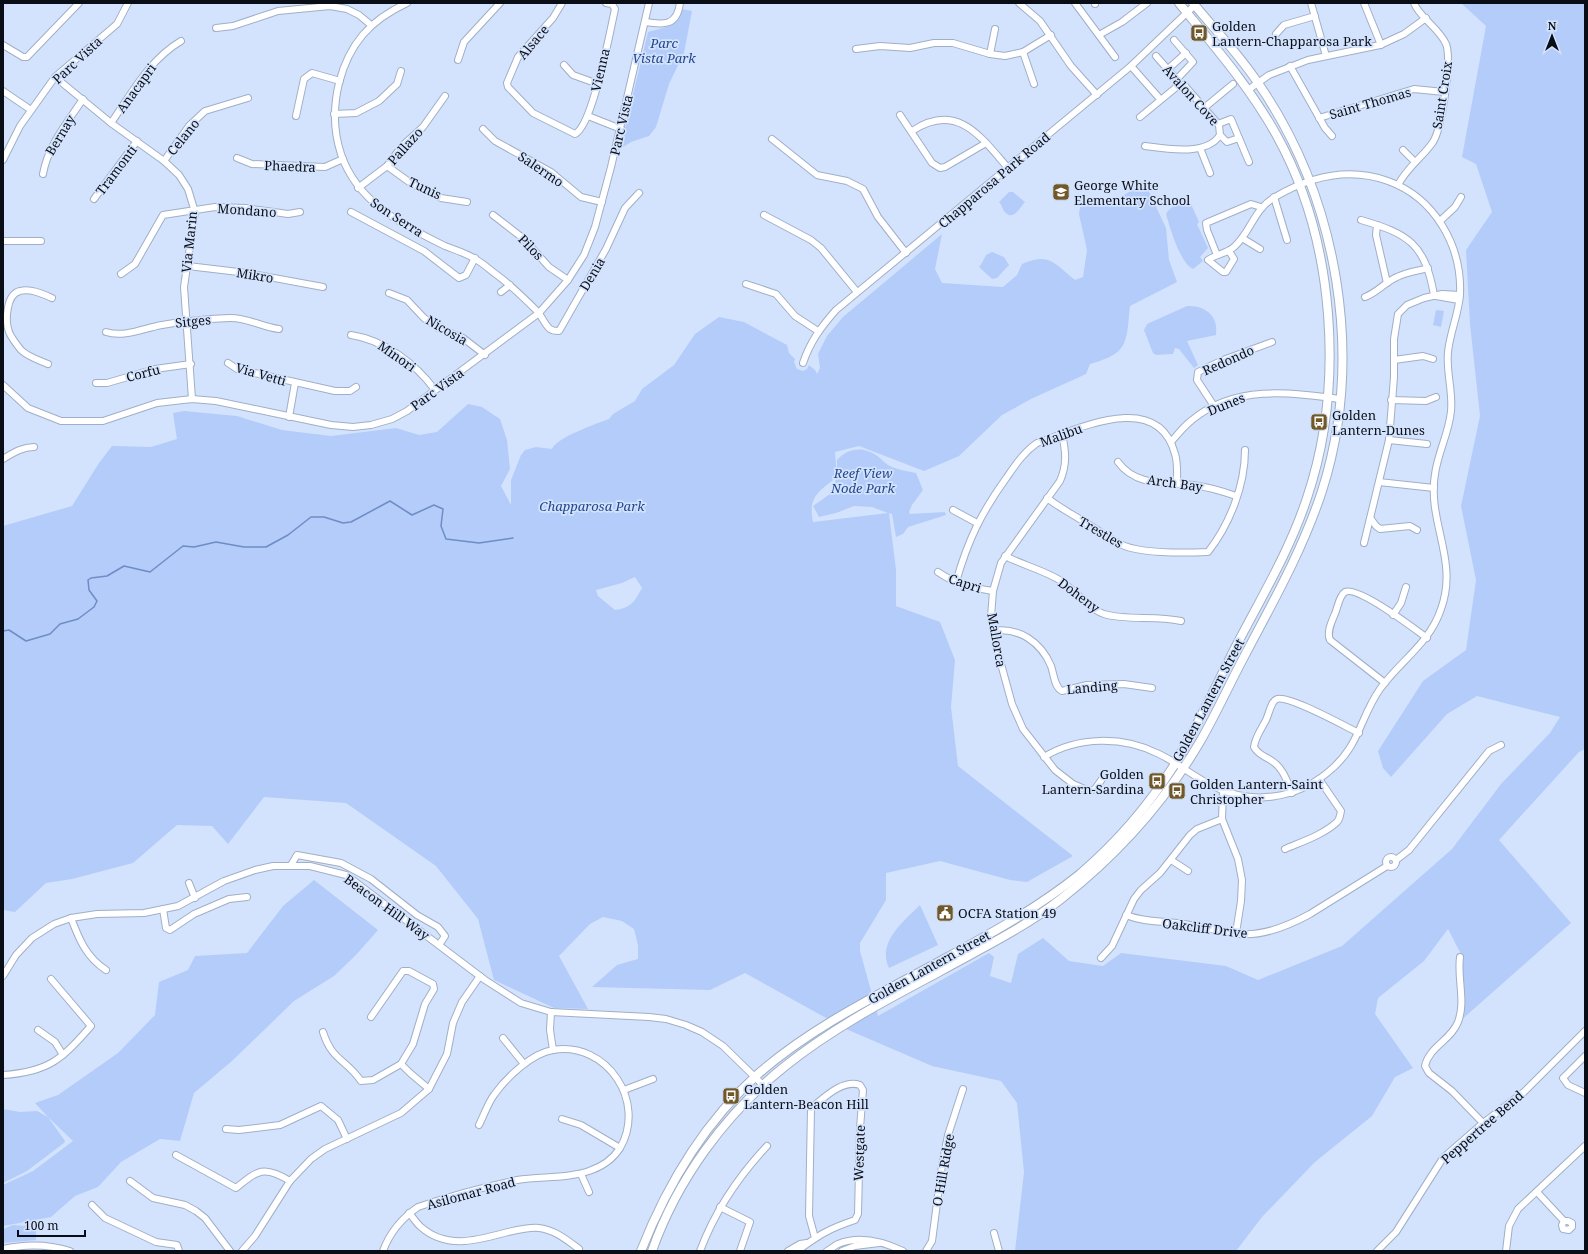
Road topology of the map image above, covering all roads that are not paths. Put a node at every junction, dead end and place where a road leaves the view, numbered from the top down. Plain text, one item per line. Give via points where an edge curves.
1 (79, 3) edge
2 (128, 3) edge
3 (407, 3) edge
4 (500, 3) edge
5 (562, 3) edge
6 (609, 3) edge
7 (648, 3) edge
8 (680, 3) edge
9 (1019, 3) edge
10 (1075, 3) edge
11 (1147, 3) edge
12 (1179, 3) edge
13 (1310, 3) edge
14 (1364, 3) edge
15 (1414, 3) edge
16 (1194, 4) edge
17 (1187, 13) junction
18 (1315, 16) junction
19 (1426, 18) junction
20 (645, 22) junction
21 (371, 25) junction
22 (216, 28) dead end
23 (995, 29) dead end
24 (1276, 34) dead end
25 (1051, 35) junction
26 (1099, 36) junction
27 (1174, 40) dead end
28 (181, 41) dead end
29 (3, 45) edge
30 (1381, 45) junction
31 (856, 49) dead end
32 (1023, 52) junction
33 (1186, 53) junction
34 (990, 54) junction
35 (1156, 56) dead end
36 (1326, 56) junction
37 (1115, 57) dead end
38 (458, 60) dead end
39 (564, 64) dead end
40 (1131, 66) junction
41 (1290, 66) junction
42 (1168, 69) junction
43 (401, 71) dead end
44 (55, 77) junction
45 (340, 81) junction
46 (1178, 82) junction
47 (1259, 83) junction
48 (598, 84) junction
49 (1034, 84) dead end
50 (1232, 84) dead end
51 (1248, 90) junction
52 (3, 91) edge
53 (1444, 92) junction
54 (1097, 95) junction
55 (445, 96) dead end
56 (248, 98) dead end
57 (83, 99) junction
58 (1160, 99) junction
59 (1204, 108) junction
60 (31, 110) junction
61 (334, 114) junction
62 (900, 115) dead end
63 (296, 116) dead end
64 (588, 116) junction
65 (1140, 117) dead end
66 (1319, 118) junction
67 (111, 123) junction
68 (1218, 124) junction
69 (621, 128) junction
70 (483, 129) dead end
71 (912, 132) junction
72 (575, 134) joint
73 (1220, 135) junction
74 (1332, 136) dead end
75 (1239, 138) junction
76 (772, 139) dead end
77 (137, 141) junction
78 (986, 142) junction
79 (1145, 146) dead end
80 (1200, 148) junction
81 (1403, 150) dead end
82 (237, 158) dead end
83 (343, 159) junction
84 (3, 160) edge
85 (164, 160) junction
86 (1249, 162) dead end
87 (1414, 162) junction
88 (387, 166) junction
89 (1008, 168) junction
90 (1210, 173) dead end
91 (43, 174) dead end
92 (1309, 181) junction
93 (1398, 185) junction
94 (1299, 186) junction
95 (358, 188) junction
96 (639, 193) dead end
97 (1274, 197) junction
98 (1461, 197) dead end
99 (94, 199) dead end
100 (467, 202) dead end
101 (602, 202) junction
102 (1262, 207) junction
103 (195, 212) junction
104 (300, 212) dead end
105 (351, 212) dead end
106 (493, 215) dead end
107 (764, 215) dead end
108 (1361, 220) dead end
109 (1440, 221) junction
110 (1377, 225) junction
111 (1242, 238) junction
112 (1287, 240) dead end
113 (3, 241) edge
114 (40, 241) dead end
115 (1260, 249) dead end
116 (1229, 251) junction
117 (906, 253) junction
118 (1217, 255) junction
119 (475, 258) junction
120 (188, 266) junction
121 (1428, 268) junction
122 (121, 274) dead end
123 (568, 280) junction
124 (1387, 283) junction
125 (746, 284) dead end
126 (510, 285) junction
127 (322, 287) dead end
128 (501, 292) dead end
129 (857, 292) junction
130 (389, 293) dead end
131 (1434, 295) junction
132 (1365, 297) dead end
133 (52, 298) dead end
134 (1460, 298) junction
135 (539, 313) junction
136 (187, 321) junction
137 (279, 329) dead end
138 (818, 331) junction
139 (6, 332) edge
140 (106, 332) dead end
141 (351, 335) dead end
142 (1272, 342) dead end
143 (485, 355) junction
144 (1433, 359) dead end
145 (1394, 360) junction
146 (228, 363) dead end
147 (802, 363) dead end
148 (48, 364) dead end
149 (191, 364) junction
150 (96, 383) dead end
151 (295, 383) junction
152 (3, 385) edge
153 (356, 387) dead end
154 (435, 390) junction
155 (1436, 397) dead end
156 (192, 398) junction
157 (1328, 398) junction
158 (1339, 399) junction
159 (1391, 400) junction
160 (1214, 406) junction
161 (288, 417) junction
162 (1062, 434) junction
163 (1388, 440) junction
164 (1171, 442) junction
165 (1427, 444) dead end
166 (34, 447) dead end
167 (1245, 450) dead end
168 (3, 459) edge
169 (1118, 462) dead end
170 (1379, 482) junction
171 (1177, 484) junction
172 (1434, 488) junction
173 (1236, 496) junction
174 (1047, 498) junction
175 (953, 510) dead end
176 (1371, 519) junction
177 (977, 523) junction
178 (1417, 530) dead end
179 (1364, 543) dead end
180 (1005, 556) junction
181 (938, 572) dead end
182 (956, 582) junction
183 (1406, 587) dead end
184 (993, 591) junction
185 (1393, 615) junction
186 (1181, 621) dead end
187 (993, 631) junction
188 (1427, 638) junction
189 (1385, 683) junction
190 (1152, 688) dead end
191 (1359, 734) junction
192 (1501, 745) dead end
193 (1044, 757) junction
194 (1175, 764) junction
195 (1182, 768) junction
196 (1102, 779) dead end
197 (1319, 779) junction
198 (1223, 791) junction
199 (1292, 793) junction
200 (1222, 819) junction
201 (1285, 849) dead end
202 (1171, 860) junction
203 (292, 865) junction
204 (1188, 871) dead end
205 (189, 884) dead end
206 (247, 897) dead end
207 (195, 898) junction
208 (162, 909) junction
209 (1126, 915) junction
210 (71, 918) junction
211 (1236, 933) junction
212 (439, 945) junction
213 (1460, 957) dead end
214 (1101, 958) dead end
215 (106, 970) dead end
216 (3, 976) edge
217 (480, 976) junction
218 (51, 979) dead end
219 (551, 1012) junction
220 (372, 1017) dead end
221 (38, 1030) dead end
222 (1585, 1031) edge
223 (323, 1032) dead end
224 (503, 1038) dead end
225 (553, 1050) junction
226 (63, 1055) junction
227 (1585, 1056) edge
228 (401, 1064) junction
229 (524, 1064) junction
230 (3, 1075) edge
231 (755, 1077) junction
232 (652, 1079) dead end
233 (763, 1085) junction
234 (429, 1089) junction
235 (963, 1089) dead end
236 (624, 1090) junction
237 (1585, 1093) edge
238 (562, 1119) dead end
239 (1483, 1123) junction
240 (479, 1125) dead end
241 (226, 1129) dead end
242 (347, 1139) junction
243 (767, 1146) dead end
244 (1585, 1146) edge
245 (620, 1148) junction
246 (176, 1155) dead end
247 (581, 1174) junction
248 (130, 1181) dead end
249 (290, 1181) junction
250 (589, 1192) dead end
251 (1537, 1192) junction
252 (92, 1205) dead end
253 (720, 1208) junction
254 (409, 1213) junction
255 (1564, 1222) dead end
256 (994, 1233) dead end
257 (815, 1238) junction
258 (807, 1243) junction
259 (879, 1243) junction
260 (3, 1249) edge
261 (579, 1249) dead end
262 (831, 1250) edge
263 (70, 1251) edge
264 (180, 1251) edge
265 (230, 1251) edge
266 (242, 1251) edge
267 (383, 1251) edge
268 (641, 1251) edge
269 (652, 1251) edge
270 (700, 1251) edge
271 (740, 1251) edge
272 (788, 1251) edge
273 (797, 1251) edge
274 (842, 1251) edge
275 (903, 1251) edge
276 (926, 1251) edge
277 (999, 1251) edge
278 (1377, 1251) edge
279 (1506, 1251) edge

1 - 29 street via 27,57
2 - 44 street, Parc Vista via 116,24
3 - 21 street, Son Serra
4 - 38 street via 464,42
5 - 72 street, Alsace via 550,22 518,57 507,83 533,113
6 - 48 street, Vienna via 615,9
7 - 20 street, Parc Vista
8 - 20 street via 678,13 671,22 663,25
9 - 25 street via 1040,21
10 - 26 street
11 - 26 street
12 - 17 main road, Golden Lantern Street
13 - 18 street
14 - 30 street
15 - 19 street, Saint Croix
16 - 17 street, Chapparosa Park Road
16 - 47 main road, Golden Lantern Street
17 - 40 street, Chapparosa Park Road
17 - 51 main road, Golden Lantern Street via 1225,57
18 - 24 street via 1284,25
18 - 36 street
19 - 30 street via 1404,34
19 - 53 street, Saint Croix via 1446,43 1449,64
20 - 69 street, Parc Vista
21 - 22 street via 347,9 330,6 278,11 233,26
21 - 45 street, Son Serra via 356,42 344,63
23 - 34 street
25 - 32 street
25 - 54 street via 1071,66
26 - 37 street
27 - 33 street
28 - 67 street, Anacapri via 150,66
30 - 36 street
31 - 34 street via 880,46 910,48 934,43 953,43
32 - 34 street via 1005,56
32 - 49 street
33 - 42 street
33 - 46 street via 1193,62
35 - 42 street, Avalon Cove
36 - 41 street
39 - 48 street via 573,75
40 - 54 street, Chapparosa Park Road
40 - 58 street
41 - 47 street via 1269,75
41 - 66 street
42 - 46 street, Avalon Cove
43 - 61 street via 397,84 379,101 356,113
44 - 57 street, Via Marin
44 - 60 street, Parc Vista
45 - 61 street, Son Serra
45 - 63 street via 312,73 304,78
46 - 58 street
46 - 59 street, Avalon Cove via 1184,85
47 - 51 street
47 - 92 main road, Golden Lantern Street via 1289,135
48 - 64 street, Vienna
50 - 59 street
51 - 94 main road, Golden Lantern Street via 1278,138
52 - 60 street
53 - 66 street, Saint Thomas via 1414,89
53 - 87 street, Saint Croix via 1438,130 1433,142
54 - 89 street, Chapparosa Park Road
55 - 88 street, Pallazo via 423,127 402,146
56 - 85 street, Celano via 205,112 189,126
57 - 67 street, Via Marin
57 - 91 street, Bernay via 46,158
58 - 65 street
59 - 68 street, Avalon Cove
60 - 84 street, Parc Vista
61 - 83 street, Son Serra via 336,137
62 - 71 street
64 - 69 street
64 - 72 street, Vienna
66 - 74 street
67 - 77 street, Via Marin
68 - 73 street, Avalon Cove
68 - 75 street via 1231,119
69 - 101 street, Parc Vista
70 - 101 street, Salermo via 495,141 550,172 581,197
71 - 78 street via 931,122 952,121 971,128
71 - 78 street via 932,163 940,168
73 - 75 street via 1227,142
73 - 80 street via 1216,142
75 - 86 street
76 - 117 street via 817,174 847,181 863,189 878,217
77 - 85 street, Via Marin
77 - 99 street, Tramonti
78 - 89 street
79 - 80 street via 1172,150
80 - 90 street
81 - 87 street
82 - 83 street, Phaedra via 252,164 325,167
83 - 95 street, Son Serra
85 - 103 street, Via Marin via 188,189
87 - 93 street, Saint Croix
88 - 95 street, Pallazo
88 - 100 street, Tunis via 412,184 436,195
89 - 117 street, Chapparosa Park Road
92 - 93 street via 1337,174 1369,174
92 - 94 street
92 - 158 main road, Golden Lantern Street via 1326,229 1338,290 1342,343
93 - 109 street via 1425,204
94 - 97 street
94 - 157 main road, Golden Lantern Street via 1314,231 1326,291 1329,333
95 - 119 street, Son Serra via 383,211 408,227
96 - 135 street, Denia via 625,208 606,249 559,331 550,329
97 - 102 street
97 - 112 street
98 - 109 street via 1455,207
101 - 123 street, Parc Vista via 584,255
102 - 111 street
102 - 118 street via 1251,204 1206,223
103 - 104 street, Mondano via 215,207 288,214
103 - 120 street, Via Marin
103 - 122 street, Mondano via 163,215 135,264
105 - 119 street via 424,251 459,278 466,275
106 - 123 street, Pilos via 524,239 549,266
107 - 129 street via 811,240
108 - 110 street
109 - 134 street via 1457,256
110 - 121 street via 1406,237 1419,251
110 - 124 street via 1376,235
111 - 115 street
111 - 116 street
113 - 114 street
116 - 118 street
116 - 118 street via 1234,259 1225,272 1208,260
117 - 129 street, Chapparosa Park Road
119 - 126 street, Son Serra
120 - 127 street, Mikro via 247,273
120 - 136 street, Via Marin via 184,287
121 - 124 street via 1404,274
121 - 131 street
123 - 135 street, Parc Vista
124 - 132 street
125 - 138 street via 776,294 795,316
126 - 128 street
126 - 135 street, Son Serra
129 - 138 street, Chapparosa Park Road via 836,310
130 - 143 street, Nicosia via 407,300 438,328 463,338
131 - 134 street
131 - 145 street via 1415,300 1398,314
133 - 139 street via 37,292 17,291 8,303
134 - 172 street via 1447,360 1451,414 1435,472
135 - 143 street, Parc Vista
136 - 137 street, Sitges via 243,319
136 - 140 street, Sitges via 128,333
136 - 149 street, Via Marin
138 - 147 street, Chapparosa Park Road
139 - 148 street via 21,350
141 - 154 street, Minori via 382,344 419,371
142 - 160 street, Redondo via 1198,372 1197,380
143 - 154 street, Parc Vista
144 - 145 street via 1423,356
145 - 159 street
146 - 151 street, Via Vetti via 238,369
149 - 150 street, Corfu via 155,369 107,383
149 - 156 street, Via Marin
151 - 153 street, Via Vetti via 341,392
151 - 161 street, Via Vetti
152 - 156 street, Parc Vista via 28,408 61,421 103,421 157,403
154 - 161 street, Parc Vista via 407,411 392,419 371,425 331,426
155 - 159 street via 1426,401
156 - 161 street, Parc Vista
157 - 158 street, Dunes
157 - 160 street, Dunes via 1256,393
157 - 194 main road, Golden Lantern Street via 1315,471 1293,536
158 - 195 main road, Golden Lantern Street via 1327,473 1302,542 1201,740
159 - 163 street
160 - 164 street, Dunes via 1192,419
162 - 164 street, Malibu via 1108,419 1137,418 1165,433
162 - 174 street, Mallorca via 1066,451 1065,471
162 - 177 street, Malibu via 1037,443 1027,450
163 - 165 street
163 - 170 street
164 - 171 street, Malibu via 1176,454
166 - 168 street via 27,447
167 - 173 street via 1245,469
169 - 171 street, Arch Bay via 1126,472 1146,481
170 - 172 street
170 - 176 street
171 - 173 street, Arch Bay via 1202,486
172 - 188 street via 1434,508 1446,556 1447,586 1442,608
173 - 174 street, Trestles via 1228,521 1208,552 1132,549 1070,515
174 - 180 street, Mallorca
175 - 177 street
176 - 178 street via 1380,529 1410,526
176 - 179 street
177 - 182 street, Malibu
180 - 184 street, Mallorca
180 - 186 street, Doheny via 1056,578 1100,613
181 - 182 street, Capri
182 - 184 street, Capri via 972,588
183 - 185 street via 1401,603
184 - 187 street, Mallorca
185 - 188 street
185 - 189 street via 1372,600 1350,590 1340,597 1328,636 1333,644
187 - 190 street, Landing via 1008,630 1032,640 1046,656 1062,691 1087,685 1124,684
187 - 193 street, Mallorca via 1012,704 1023,729
188 - 189 street
189 - 191 street via 1372,703
191 - 197 street via 1348,753
191 - 199 street via 1313,710 1284,699 1273,702 1254,747 1279,767
192 - 211 street, Oakcliff Drive via 1489,751 1409,850 1396,860 1388,858 1387,866 1297,921 1262,932
193 - 194 street via 1066,746 1094,741 1113,742 1146,749
193 - 196 street, Mallorca via 1064,778 1082,789 1095,789
194 - 195 street
194 - 231 main road, Golden Lantern Street via 1133,820 1093,862 1063,886 1030,910 829,1023
195 - 198 street
195 - 233 main road, Golden Lantern Street via 1140,826 1093,873 1057,902 1031,920 840,1028 800,1055
197 - 199 street
197 - 201 street via 1341,811 1340,818 1312,837
198 - 199 street via 1256,798
198 - 200 street
200 - 202 street via 1197,829
200 - 211 street via 1238,859 1242,880
202 - 204 street
202 - 209 street via 1134,899
203 - 207 street, Beacon Hill Way via 273,866 240,875
203 - 212 street, Beacon Hill Way via 324,868 346,876
203 - 212 street via 297,854 341,863 370,879 417,915 438,927 445,936
205 - 207 street
206 - 208 street via 229,899 194,914 170,930 164,924
207 - 208 street, Beacon Hill Way via 178,906
208 - 210 street, Beacon Hill Way via 144,913 97,914
209 - 211 street, Oakcliff Drive via 1143,920
209 - 214 street via 1112,946
210 - 215 street via 85,950 92,960
210 - 216 street, Beacon Hill Way via 54,924 32,938 16,955
212 - 217 street, Beacon Hill Way
213 - 239 street via 1458,972 1462,999 1458,1022 1451,1033 1432,1051 1425,1066 1429,1073 1452,1091
217 - 219 street, Beacon Hill Way via 521,1003
217 - 234 street via 462,1002 453,1023 447,1054
218 - 226 street via 91,1026
219 - 225 street
219 - 231 street, Beacon Hill Way via 649,1018 682,1024 717,1041
220 - 228 street via 403,971 433,984 434,989 425,1004 414,1044
221 - 226 street via 55,1042
222 - 239 street, Peppertree Bend via 1524,1092
223 - 228 street via 332,1053 364,1082 386,1074
224 - 229 street
225 - 229 street, Asilomar Road
225 - 236 street, Asilomar Road via 575,1050 593,1056 615,1073
226 - 230 street via 27,1074
227 - 237 street via 1563,1078 1568,1085
228 - 234 street
229 - 240 street, Asilomar Road via 494,1095
231 - 233 street, Beacon Hill Way
231 - 268 main road, Golden Lantern Street via 706,1132 681,1168
232 - 236 street
233 - 269 main road, Golden Lantern Street via 727,1122 688,1176
234 - 242 street via 401,1113
235 - 276 street, O Hill Ridge via 948,1135 932,1240
236 - 245 street, Asilomar Road via 629,1116 628,1127
238 - 245 street via 581,1125
239 - 278 street, Peppertree Bend via 1443,1158 1396,1232
241 - 242 street via 280,1125 321,1106 338,1120
242 - 249 street via 311,1159
243 - 253 street via 736,1182
244 - 251 street
245 - 247 street, Asilomar Road via 603,1165
246 - 249 street via 236,1188 251,1176 261,1172 276,1173
247 - 250 street
247 - 254 street, Asilomar Road via 517,1180 437,1201
248 - 265 street via 153,1198 185,1205 196,1211 205,1218
249 - 266 street via 255,1236
251 - 255 street
251 - 279 street via 1518,1209 1509,1226
252 - 264 street via 105,1218 156,1242 177,1245
253 - 270 street
253 - 271 street via 750,1222
254 - 261 street via 435,1238 453,1242 473,1241 538,1228 562,1236
254 - 267 street, Asilomar Road via 393,1231
256 - 277 street
257 - 257 street, Westgate via 830,1228 855,1220 858,1214 863,1090 860,1085 853,1083 832,1091 811,1108 809,1216
257 - 258 street, Westgate
258 - 272 street, Westgate
258 - 273 street, Westgate
259 - 262 street via 856,1240 836,1244
259 - 274 street via 855,1246
259 - 275 street
260 - 263 street via 30,1245

